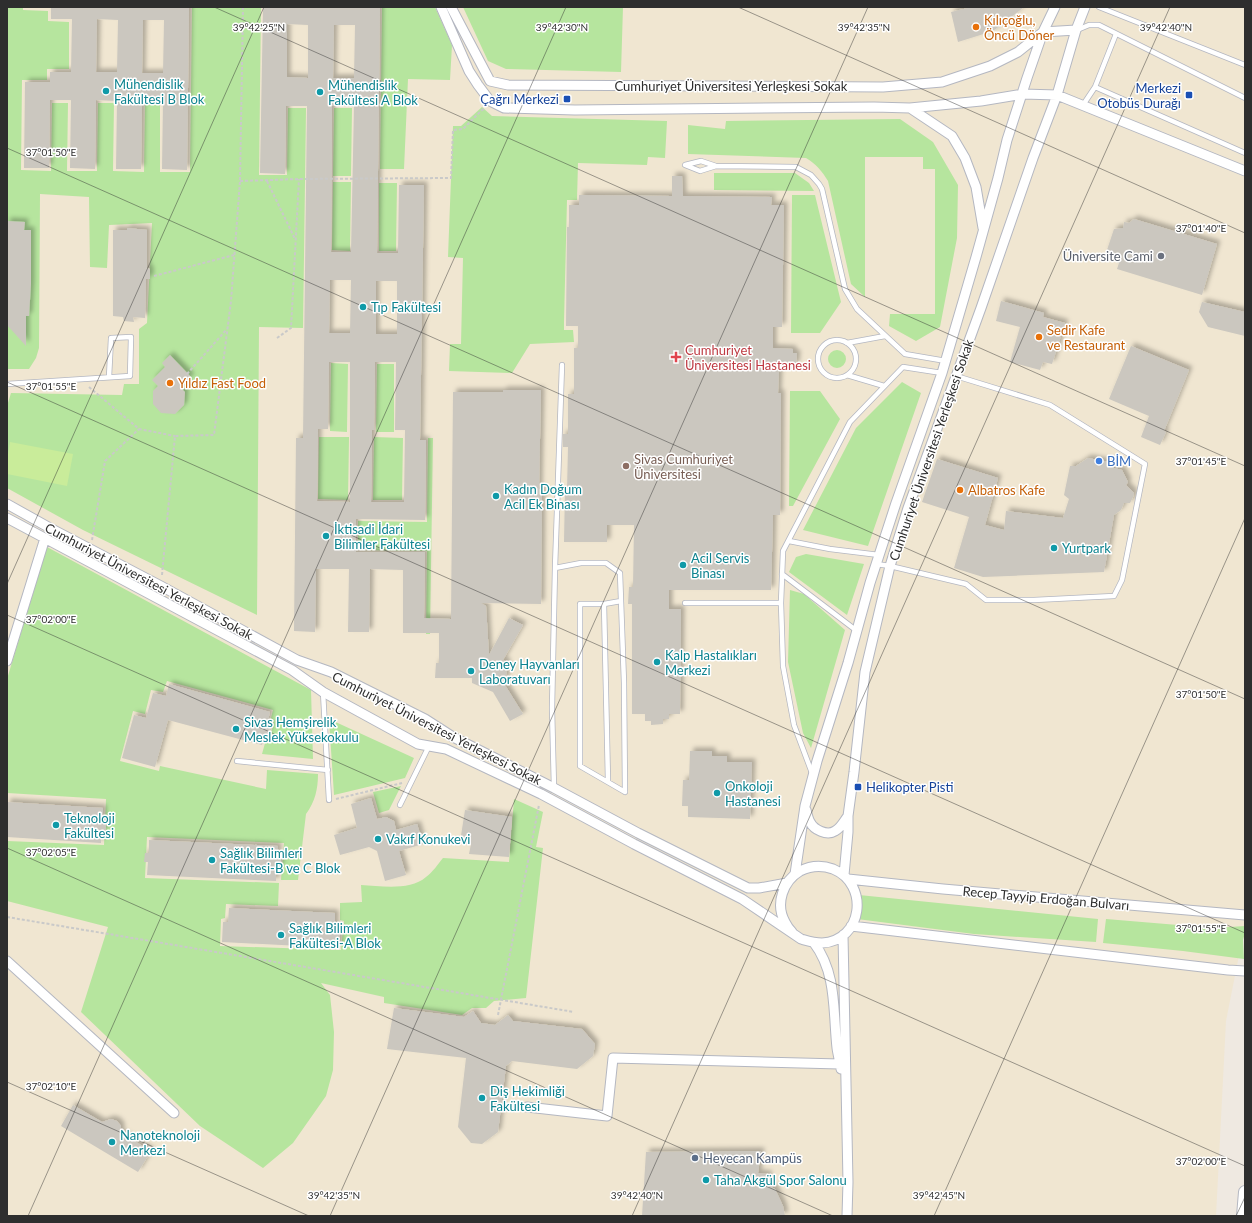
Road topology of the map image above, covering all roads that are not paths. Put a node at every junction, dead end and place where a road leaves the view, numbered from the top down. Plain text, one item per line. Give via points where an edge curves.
1 (441, 7) edge
2 (451, 7) edge
3 (1055, 7) edge
4 (1085, 7) edge
5 (1099, 7) edge
6 (1076, 30) junction
7 (1043, 32) junction
8 (1116, 34) junction
9 (1245, 64) edge
10 (1095, 87) junction
11 (1023, 94) junction
12 (1057, 95) junction
13 (1245, 98) edge
14 (1083, 106) junction
15 (910, 108) junction
16 (1245, 153) edge
17 (716, 166) junction
18 (1245, 171) edge
19 (984, 231) junction
20 (885, 336) junction
21 (847, 343) junction
22 (946, 361) junction
23 (562, 365) dead end
24 (942, 373) junction
25 (847, 375) junction
26 (956, 376) junction
27 (109, 377) junction
28 (7, 384) edge
29 (884, 386) junction
30 (7, 504) edge
31 (7, 518) edge
32 (45, 538) junction
33 (789, 541) junction
34 (878, 559) junction
35 (890, 566) junction
36 (555, 568) junction
37 (782, 574) junction
38 (621, 601) junction
39 (685, 603) dead end
40 (781, 603) junction
41 (604, 604) junction
42 (857, 631) junction
43 (7, 661) edge
44 (323, 692) junction
45 (429, 746) junction
46 (237, 761) dead end
47 (328, 770) junction
48 (813, 776) junction
49 (608, 781) junction
50 (554, 788) junction
51 (330, 800) road end
52 (400, 805) dead end
53 (805, 806) junction
54 (848, 816) junction
55 (795, 874) junction
56 (846, 877) junction
57 (787, 883) junction
58 (1245, 915) edge
59 (851, 926) junction
60 (792, 932) junction
61 (843, 935) junction
62 (814, 943) junction
63 (7, 961) edge
64 (1245, 970) edge
65 (840, 1064) junction
66 (846, 1096) junction
67 (527, 1107) dead end
68 (174, 1113) dead end
69 (1245, 1192) edge
70 (847, 1216) edge
71 (1243, 1216) edge

1 - 15 street, Cumhuriyet Üniversitesi Yerleşkesi Sokak via 469,71 490,101 504,108
2 - 7 street, Cumhuriyet Üniversitesi Yerleşkesi Sokak via 490,81 508,85 883,87 942,82 990,66 1018,52
3 - 7 street, Cumhuriyet Üniversitesi Yerleşkesi Sokak
4 - 6 street, Cumhuriyet Üniversitesi Yerleşkesi Sokak
5 - 9 lane
6 - 7 street
6 - 8 lane via 1099,24
6 - 12 street, Cumhuriyet Üniversitesi Yerleşkesi Sokak
7 - 11 street, Cumhuriyet Üniversitesi Yerleşkesi Sokak
8 - 10 lane
8 - 13 lane
10 - 14 lane
10 - 16 lane
11 - 12 street, Cumhuriyet Üniversitesi Yerleşkesi Sokak
11 - 15 street, Cumhuriyet Üniversitesi Yerleşkesi Sokak
11 - 19 street, Cumhuriyet Üniversitesi Yerleşkesi Sokak via 1007,140
12 - 14 street, Cumhuriyet Üniversitesi Yerleşkesi Sokak
12 - 26 street, Cumhuriyet Üniversitesi Yerleşkesi Sokak
14 - 18 street, Cumhuriyet Üniversitesi Yerleşkesi Sokak
15 - 19 street, Cumhuriyet Üniversitesi Yerleşkesi Sokak via 952,136 965,158 976,187
17 - 17 lane via 701,161 685,165 700,171
17 - 20 lane via 796,167 816,179 822,189 845,289 857,310
19 - 22 street, Cumhuriyet Üniversitesi Yerleşkesi Sokak
20 - 21 lane
20 - 22 lane via 905,354
21 - 25 lane via 854,351 856,362
21 - 25 lane via 837,340 827,343 818,356 820,366 827,374 837,378
22 - 24 street, Cumhuriyet Üniversitesi Yerleşkesi Sokak
23 - 36 lane
24 - 29 lane via 903,367
24 - 34 street, Cumhuriyet Üniversitesi Yerleşkesi Sokak
25 - 29 lane
26 - 35 street, Cumhuriyet Üniversitesi Yerleşkesi Sokak via 908,508
26 - 35 lane via 1050,404 1145,464 1122,580 1114,596 986,600 966,584
27 - 27 lane via 130,376 131,337 111,338
27 - 28 lane
29 - 33 lane via 850,422
30 - 50 street, Cumhuriyet Üniversitesi Yerleşkesi Sokak via 296,660 331,672 425,718 453,737
31 - 32 street, Cumhuriyet Üniversitesi Yerleşkesi Sokak
32 - 43 street, Cumhuriyet Üniversitesi Yerleşkesi Sokak
32 - 44 street, Cumhuriyet Üniversitesi Yerleşkesi Sokak via 292,670
33 - 34 lane
33 - 37 lane via 783,551
34 - 35 lane
34 - 42 street, Cumhuriyet Üniversitesi Yerleşkesi Sokak
35 - 54 street, Cumhuriyet Üniversitesi Yerleşkesi Sokak via 864,672
36 - 38 lane via 581,563 606,563 620,573
36 - 50 lane via 552,708
37 - 40 lane
37 - 42 lane
38 - 41 lane
38 - 49 lane via 625,792
39 - 40 lane
40 - 48 lane via 782,666 794,725
41 - 49 lane
41 - 49 lane via 580,604 580,766
42 - 48 street, Cumhuriyet Üniversitesi Yerleşkesi Sokak
44 - 45 street, Cumhuriyet Üniversitesi Yerleşkesi Sokak via 418,744
44 - 47 lane
45 - 52 lane
45 - 60 street, Cumhuriyet Üniversitesi Yerleşkesi Sokak via 446,749 541,794 742,899
46 - 47 lane
47 - 51 lane
48 - 53 street, Cumhuriyet Üniversitesi Yerleşkesi Sokak
50 - 57 street, Cumhuriyet Üniversitesi Yerleşkesi Sokak via 748,888
53 - 54 street via 810,822 817,830 825,833 840,828
53 - 55 street, Cumhuriyet Üniversitesi Yerleşkesi Sokak
54 - 56 street, Cumhuriyet Üniversitesi Yerleşkesi Sokak
55 - 56 street via 816,866 839,871
55 - 57 street
56 - 58 street, Recep Tayyip Erdoğan Bulvarı via 943,889
56 - 59 street via 855,890 858,902
57 - 60 street via 782,895 781,909 784,921
59 - 61 street
59 - 64 street
60 - 62 street, Cumhuriyet Üniversitesi Yerleşkesi Sokak via 801,939
61 - 62 street via 833,941
61 - 66 street
62 - 65 street via 825,960 829,974
63 - 68 street
65 - 66 street
65 - 67 street via 613,1058 607,1116
66 - 70 street
69 - 71 street

